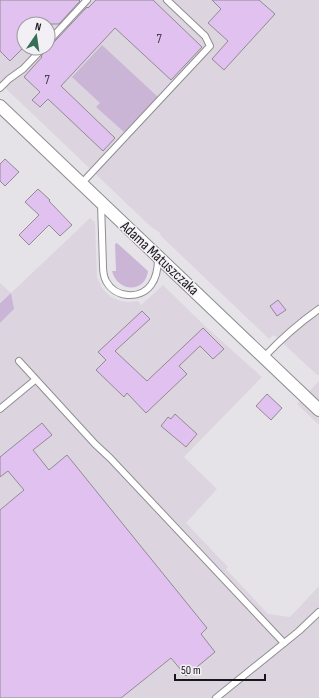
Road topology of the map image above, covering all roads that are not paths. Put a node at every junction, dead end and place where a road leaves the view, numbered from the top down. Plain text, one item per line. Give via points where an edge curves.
1 (87, 0) edge
2 (167, 0) edge
3 (56, 33) edge
4 (35, 56) edge
5 (0, 88) edge
6 (0, 106) edge
7 (81, 184) junction
8 (101, 203) junction
9 (158, 257) junction
10 (319, 308) edge
11 (264, 357) junction
12 (18, 361) dead end
13 (36, 380) junction
14 (0, 409) edge
15 (319, 410) edge
16 (319, 612) edge
17 (284, 643) junction
18 (216, 698) edge

1 - 3 lane
2 - 7 lane via 205,36 210,46
4 - 5 lane
6 - 7 street, Adama Matuszczaka
7 - 8 street, Adama Matuszczaka
8 - 9 street, Adama Matuszczaka
8 - 9 lane via 103,266 106,282 110,287 129,295 147,290 157,273
9 - 11 street, Adama Matuszczaka
10 - 11 lane via 280,340
11 - 15 street, Adama Matuszczaka
12 - 13 lane
13 - 14 lane
13 - 17 lane
16 - 17 lane
17 - 18 lane

